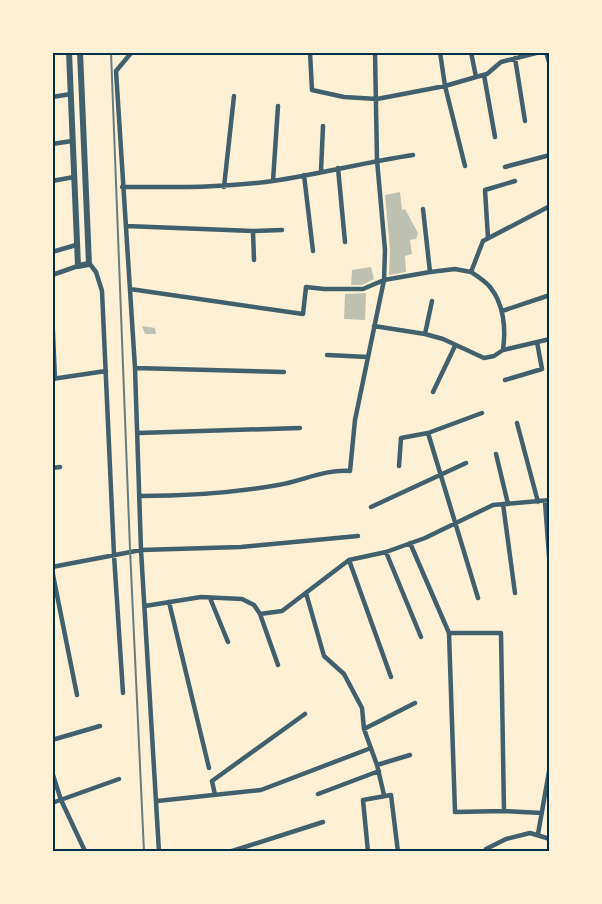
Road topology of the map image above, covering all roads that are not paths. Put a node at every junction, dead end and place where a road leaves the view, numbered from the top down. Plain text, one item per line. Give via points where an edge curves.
1 (69, 52) edge
2 (80, 52) edge
3 (132, 52) edge
4 (310, 52) edge
5 (375, 52) edge
6 (440, 52) edge
7 (471, 52) edge
8 (540, 52) edge
9 (546, 52) edge
10 (515, 58) junction
11 (549, 65) edge
12 (484, 75) junction
13 (476, 77) junction
14 (445, 86) junction
15 (71, 94) junction
16 (234, 96) dead end
17 (52, 97) edge
18 (377, 99) junction
19 (278, 106) dead end
20 (525, 122) dead end
21 (323, 126) dead end
22 (495, 137) dead end
23 (72, 141) junction
24 (52, 144) edge
25 (413, 155) dead end
26 (549, 155) edge
27 (377, 160) junction
28 (465, 166) dead end
29 (505, 167) dead end
30 (338, 168) junction
31 (321, 171) junction
32 (304, 175) junction
33 (74, 177) junction
34 (52, 181) edge
35 (273, 181) junction
36 (515, 181) dead end
37 (122, 187) junction
38 (224, 187) junction
39 (549, 206) edge
40 (423, 209) dead end
41 (126, 226) junction
42 (282, 230) dead end
43 (254, 231) junction
44 (488, 238) junction
45 (345, 242) dead end
46 (76, 245) junction
47 (313, 251) dead end
48 (52, 252) edge
49 (254, 260) dead end
50 (89, 263) junction
51 (78, 266) junction
52 (430, 272) junction
53 (471, 272) junction
54 (52, 275) edge
55 (384, 280) junction
56 (130, 289) junction
57 (549, 295) edge
58 (432, 301) dead end
59 (502, 310) junction
60 (52, 311) edge
61 (374, 326) junction
62 (425, 334) junction
63 (549, 339) edge
64 (537, 342) junction
65 (455, 346) junction
66 (503, 350) junction
67 (327, 355) dead end
68 (368, 357) junction
69 (135, 368) junction
70 (106, 371) junction
71 (284, 372) dead end
72 (54, 379) edge
73 (505, 380) dead end
74 (433, 392) dead end
75 (482, 413) dead end
76 (517, 423) dead end
77 (300, 428) dead end
78 (138, 432) junction
79 (428, 433) junction
80 (496, 454) dead end
81 (466, 463) dead end
82 (399, 466) dead end
83 (60, 467) dead end
84 (52, 468) edge
85 (440, 473) junction
86 (140, 496) junction
87 (547, 501) edge
88 (538, 502) junction
89 (506, 504) junction
90 (371, 507) dead end
91 (455, 523) junction
92 (358, 536) dead end
93 (410, 543) junction
94 (141, 550) junction
95 (386, 552) junction
96 (114, 555) junction
97 (349, 560) junction
98 (52, 568) edge
99 (549, 569) edge
100 (306, 593) junction
101 (515, 593) dead end
102 (210, 598) junction
103 (478, 598) dead end
104 (169, 602) junction
105 (145, 606) junction
106 (260, 614) junction
107 (449, 633) junction
108 (420, 637) dead end
109 (228, 642) dead end
110 (278, 665) dead end
111 (391, 677) dead end
112 (123, 693) dead end
113 (77, 694) dead end
114 (415, 703) dead end
115 (305, 714) dead end
116 (100, 726) dead end
117 (364, 729) junction
118 (52, 740) edge
119 (371, 748) junction
120 (410, 755) dead end
121 (549, 766) edge
122 (209, 768) dead end
123 (378, 768) junction
124 (52, 772) edge
125 (119, 779) dead end
126 (548, 783) edge
127 (318, 794) dead end
128 (215, 795) junction
129 (384, 795) junction
130 (61, 800) junction
131 (157, 801) junction
132 (52, 803) edge
133 (504, 811) junction
134 (542, 813) junction
135 (323, 822) dead end
136 (538, 834) junction
137 (549, 839) edge
138 (84, 849) dead end
139 (159, 852) edge
140 (229, 852) edge
141 (368, 852) edge
142 (398, 852) edge
143 (487, 852) edge

1 - 15 street
2 - 50 street
3 - 37 street via 116,71
4 - 18 street via 312,90
5 - 18 street
6 - 14 street
7 - 13 street
8 - 10 street
9 - 11 street
10 - 12 street via 501,62
10 - 20 street
12 - 13 street
12 - 22 street
13 - 14 street
14 - 18 street
14 - 28 street
15 - 17 street
15 - 23 street
16 - 38 street
18 - 27 street
19 - 35 street
21 - 31 street
23 - 24 street
23 - 33 street
25 - 27 street
26 - 29 street
27 - 30 street
27 - 55 street via 386,250
30 - 31 street
30 - 45 street
31 - 32 street
32 - 35 street
32 - 47 street
33 - 34 street
33 - 46 street
35 - 38 street
36 - 44 street via 485,190
37 - 38 street
37 - 41 street
39 - 44 street
40 - 52 street
41 - 43 street
41 - 56 street
42 - 43 street
43 - 49 street
44 - 53 street
46 - 48 street
46 - 51 street
50 - 51 street
50 - 70 street via 102,291
51 - 54 street
52 - 53 street
52 - 55 street
53 - 59 street via 490,287
55 - 56 street via 363,289 306,287 303,314
55 - 61 street
56 - 69 street
57 - 59 street
58 - 62 street
59 - 66 street
60 - 72 street
61 - 62 street
61 - 68 street
62 - 65 street
63 - 64 street
64 - 66 street
64 - 73 street via 542,369
65 - 66 street via 484,358
65 - 74 street
67 - 68 street
68 - 86 street via 355,420 350,471 215,494
69 - 71 street
69 - 78 street
70 - 72 street
70 - 96 street
75 - 79 street
76 - 88 street
77 - 78 street
78 - 86 street
79 - 82 street via 400,438
79 - 85 street
80 - 89 street
81 - 85 street
83 - 84 street
85 - 90 street
85 - 91 street
86 - 94 street
87 - 88 street
87 - 99 street
88 - 89 street
89 - 91 street via 493,505
89 - 101 street
91 - 93 street
91 - 103 street
92 - 94 street
93 - 95 street
93 - 107 street
94 - 96 street
94 - 105 street
95 - 97 street
95 - 108 street
96 - 98 street
96 - 112 street
97 - 100 street
97 - 111 street
98 - 113 street
100 - 106 street via 282,611
100 - 117 street via 324,656 344,674 362,708
102 - 104 street
102 - 106 street via 242,599 254,605
102 - 109 street
104 - 105 street
104 - 122 street
105 - 131 street
106 - 110 street
107 - 133 street via 454,812
107 - 133 street via 501,633
114 - 117 street
115 - 128 street via 212,781
116 - 118 street
117 - 119 street
119 - 123 street
119 - 128 street via 261,790
120 - 123 street
121 - 126 street
123 - 127 street
123 - 129 street
124 - 130 street
125 - 130 street
126 - 134 street
128 - 131 street
129 - 141 street via 363,800
129 - 142 street via 391,795
130 - 132 street
130 - 138 street
131 - 139 street
133 - 134 street
134 - 136 street
135 - 140 street
136 - 137 street
136 - 143 street via 506,839 486,849

